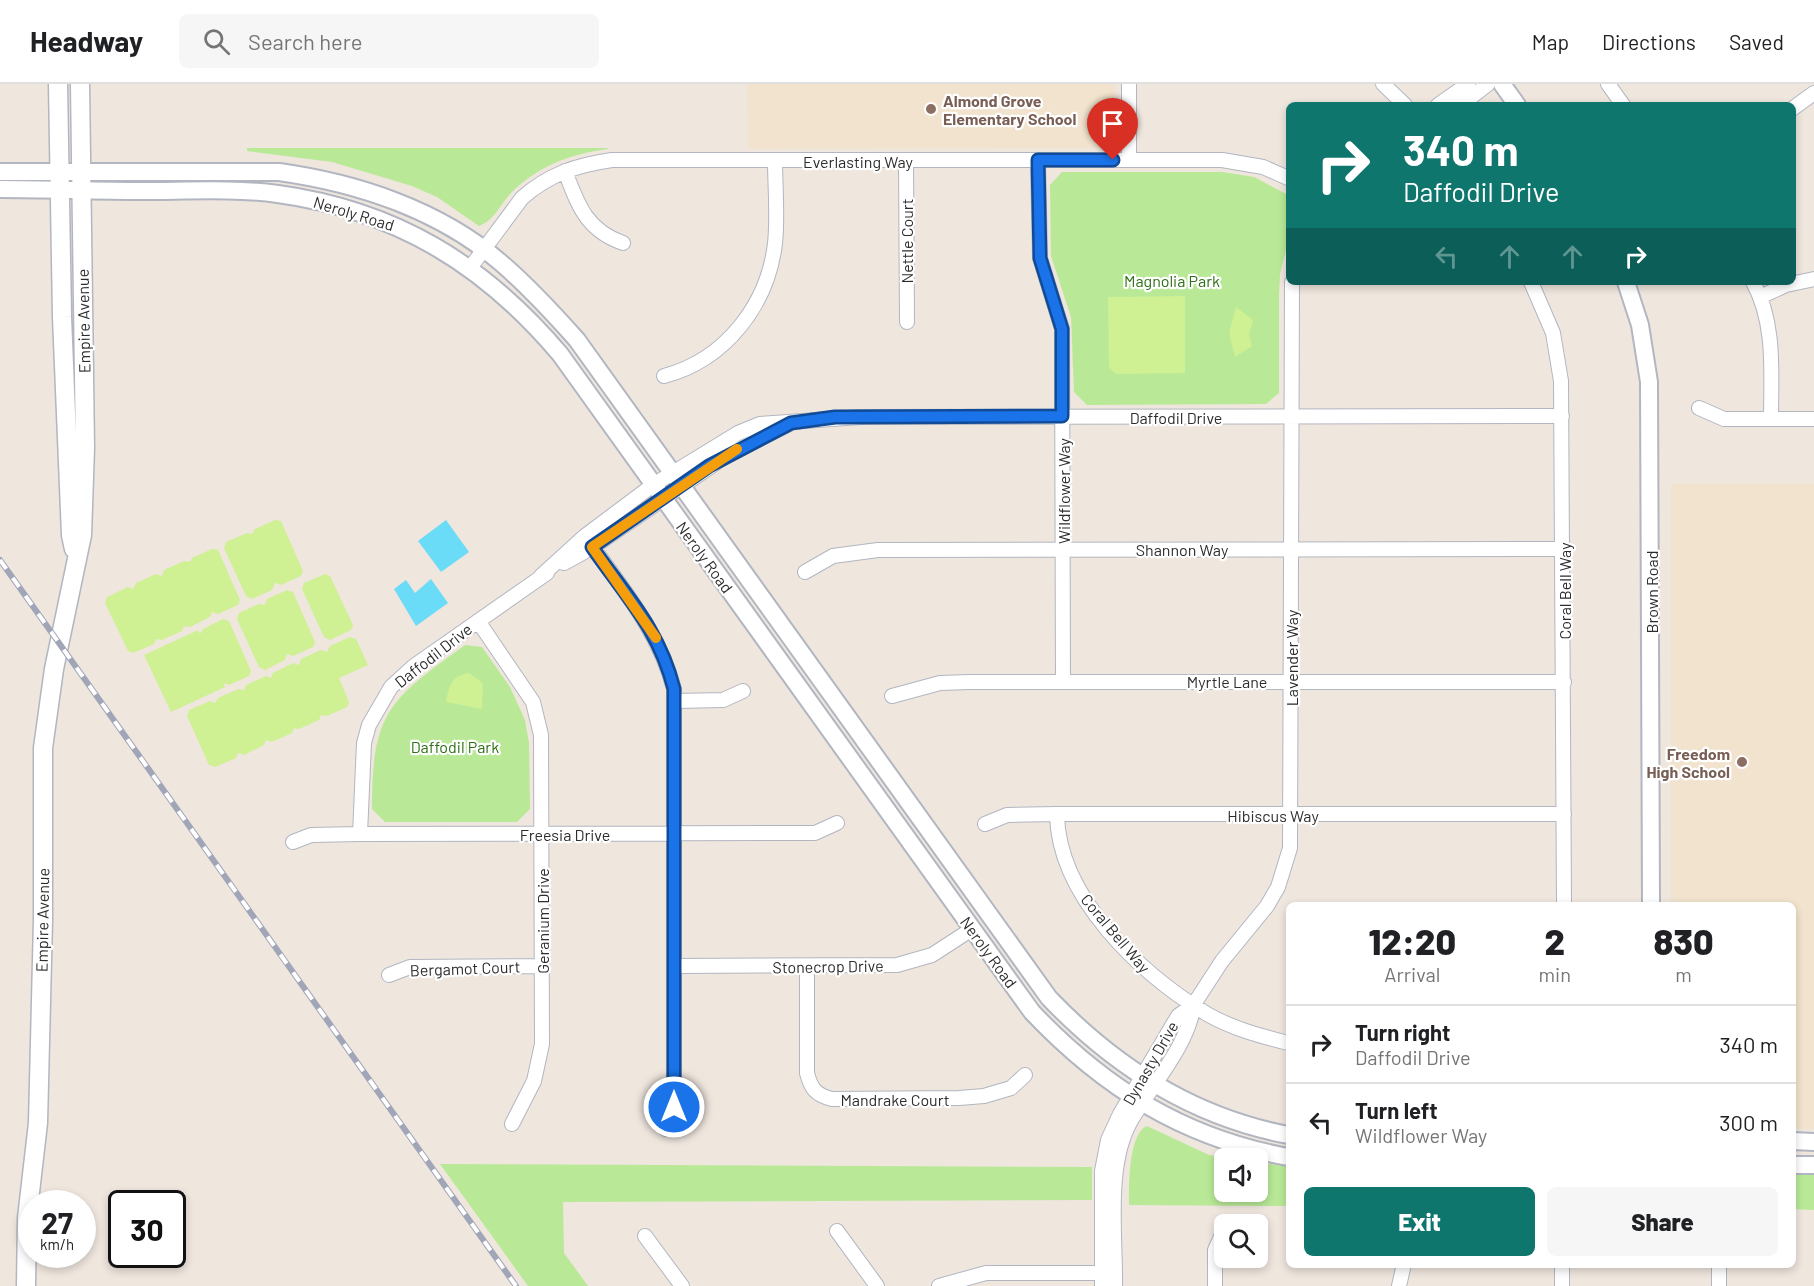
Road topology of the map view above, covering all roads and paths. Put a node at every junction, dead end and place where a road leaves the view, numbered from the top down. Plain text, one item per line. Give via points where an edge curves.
1 (58, 84) edge
2 (80, 84) edge
3 (1129, 84) edge
4 (1383, 84) edge
5 (1468, 84) edge
6 (1488, 84) edge
7 (1502, 84) edge
8 (1608, 84) edge
9 (1802, 84) edge
10 (1812, 95) edge
11 (1402, 102) edge
12 (1442, 102) edge
13 (1465, 102) edge
14 (1515, 102) edge
15 (1621, 102) edge
16 (1796, 106) edge
17 (775, 160) junction
18 (1038, 160) junction
19 (1129, 160) junction
20 (906, 161) junction
21 (81, 171) junction
22 (565, 171) junction
23 (0, 172) edge
24 (1286, 177) edge
25 (59, 181) junction
26 (0, 189) edge
27 (82, 190) junction
28 (622, 243) dead end
29 (484, 250) junction
30 (470, 268) junction
31 (1814, 279) edge
32 (1796, 283) edge
33 (1292, 285) edge
34 (1532, 285) edge
35 (1627, 285) edge
36 (1754, 285) edge
37 (1786, 285) edge
38 (1760, 297) junction
39 (907, 322) dead end
40 (664, 376) dead end
41 (1699, 408) dead end
42 (1062, 416) junction
43 (1562, 416) junction
44 (1291, 417) junction
45 (1771, 419) junction
46 (1814, 419) edge
47 (66, 442) junction
48 (85, 448) junction
49 (676, 479) junction
50 (658, 492) junction
51 (589, 541) junction
52 (1063, 549) junction
53 (1292, 549) junction
54 (1564, 549) junction
55 (76, 556) junction
56 (805, 572) dead end
57 (478, 621) junction
58 (1063, 682) junction
59 (1291, 682) junction
60 (1564, 682) junction
61 (743, 691) dead end
62 (892, 696) dead end
63 (675, 701) junction
64 (1057, 814) junction
65 (1564, 814) junction
66 (1291, 815) junction
67 (837, 823) dead end
68 (985, 825) dead end
69 (360, 834) junction
70 (542, 834) junction
71 (674, 834) junction
72 (293, 842) dead end
73 (1564, 902) edge
74 (1651, 902) edge
75 (972, 929) junction
76 (542, 966) junction
77 (675, 966) junction
78 (807, 966) junction
79 (389, 975) dead end
80 (1194, 1004) junction
81 (1286, 1042) edge
82 (1026, 1075) dead end
83 (1148, 1081) junction
84 (1137, 1100) junction
85 (512, 1124) dead end
86 (666, 1129) dead end
87 (1286, 1133) edge
88 (1796, 1142) edge
89 (1814, 1142) edge
90 (1796, 1154) edge
91 (1814, 1154) edge
92 (1286, 1156) edge
93 (1796, 1165) edge
94 (1814, 1165) edge
95 (837, 1231) dead end
96 (645, 1236) dead end
97 (1215, 1268) edge
98 (1403, 1268) edge
99 (1563, 1268) edge
100 (1719, 1268) edge
101 (1011, 1279) edge
102 (1108, 1279) edge
103 (26, 1286) edge
104 (682, 1286) edge
105 (877, 1286) edge
106 (939, 1286) edge
107 (1215, 1286) edge
108 (1399, 1286) edge
109 (1562, 1286) edge
110 (1719, 1286) edge

1 - 25 main road, Empire Avenue
2 - 21 main road, Empire Avenue
3 - 19 street
4 - 11 street
5 - 12 street
6 - 13 street
7 - 14 street
8 - 15 street
9 - 10 street
10 - 16 street
17 - 20 street, Everlasting Way
17 - 22 street, Everlasting Way via 612,160
17 - 40 street via 775,242 762,293 747,319 721,347 688,370
18 - 19 street, Everlasting Way
18 - 20 street, Everlasting Way
18 - 42 street, Wildflower Way via 1040,258 1062,329
19 - 24 street, Everlasting Way via 1222,160 1263,167
20 - 39 street, Nettle Court
21 - 25 street, Neroly Road
21 - 27 main road, Empire Avenue
21 - 29 street, Neroly Road via 306,175 382,196 420,212
22 - 28 street via 592,226 603,236
22 - 29 street, Everlasting Way via 547,178 522,198
23 - 25 street, Neroly Road
25 - 26 street, Neroly Road
25 - 27 street, Neroly Road
25 - 47 main road, Empire Avenue
27 - 30 street, Neroly Road via 276,194 328,203 410,231
27 - 48 main road, Empire Avenue
29 - 30 street, Everlasting Way
29 - 49 street, Neroly Road via 532,291 578,340
30 - 50 street, Neroly Road via 517,306 554,346
31 - 32 street
33 - 44 street, Lavender Way
34 - 43 street, Coral Bell Way via 1552,333 1561,381
35 - 74 street, Brown Road via 1640,326 1649,382
36 - 38 street
37 - 38 street
38 - 45 street via 1770,338
41 - 45 street via 1724,419
42 - 44 street, Daffodil Drive
42 - 49 street, Daffodil Drive via 835,417 791,423
42 - 52 street, Wildflower Way
43 - 44 street, Daffodil Drive
43 - 54 street, Coral Bell Way
44 - 53 street, Lavender Way
45 - 46 street
47 - 48 main road
47 - 55 main road, Empire Avenue via 71,535
48 - 55 main road, Empire Avenue via 82,535
49 - 50 street, Daffodil Drive
49 - 83 street, Neroly Road via 1049,998 1084,1034
50 - 51 street, Daffodil Drive
50 - 75 street, Neroly Road
51 - 57 street, Daffodil Drive
51 - 63 street via 651,627 663,652
52 - 53 street, Shannon Way
52 - 56 street, Shannon Way via 878,550 833,556
52 - 58 street, Wildflower Way
53 - 54 street, Shannon Way
53 - 59 street, Lavender Way
54 - 60 street, Coral Bell Way
55 - 103 main road, Empire Avenue via 43,748 38,1123 27,1218
57 - 69 street, Daffodil Drive via 404,674 380,704 363,743
57 - 70 street, Geranium Drive via 521,681 536,710 541,735
58 - 59 street, Myrtle Lane
58 - 62 street, Myrtle Lane via 940,683
59 - 60 street, Myrtle Lane
59 - 66 street, Lavender Way
60 - 65 street, Coral Bell Way
61 - 63 street via 723,700
63 - 71 street
64 - 66 street, Hibiscus Way
64 - 68 street, Hibiscus Way via 1007,815
64 - 80 street, Coral Bell Way via 1067,867 1099,918 1151,975
65 - 66 street, Hibiscus Way
65 - 73 street, Coral Bell Way
66 - 80 street, Lavender Way via 1290,848 1278,887 1254,925 1221,961
67 - 71 street, Freesia Drive via 814,833
69 - 70 street, Freesia Drive
69 - 72 street, Freesia Drive via 311,835
70 - 71 street, Freesia Drive
70 - 76 street, Geranium Drive
71 - 77 street
75 - 78 street, Stonecrop Drive via 932,955 897,965
75 - 84 street, Neroly Road via 1032,1012 1069,1050
76 - 79 street, Bergamot Court via 410,968
76 - 85 street, Geranium Drive via 541,1057 534,1081
77 - 78 street, Stonecrop Drive
77 - 86 street via 674,1107
78 - 82 street, Mandrake Court via 807,1073 818,1095 832,1099 959,1098 1011,1088
80 - 81 street, Coral Bell Way via 1238,1028
80 - 83 street, Dynasty Drive via 1191,1023
83 - 84 street, Dynasty Drive
83 - 87 street, Neroly Road via 1231,1119
84 - 92 street, Neroly Road via 1220,1139
84 - 102 street, Dynasty Drive via 1108,1140 1102,1171
88 - 89 street
90 - 91 street
93 - 94 street
95 - 105 street
96 - 104 street
97 - 107 street
98 - 108 street
99 - 109 street
100 - 110 street
101 - 102 street
101 - 106 street via 971,1275

